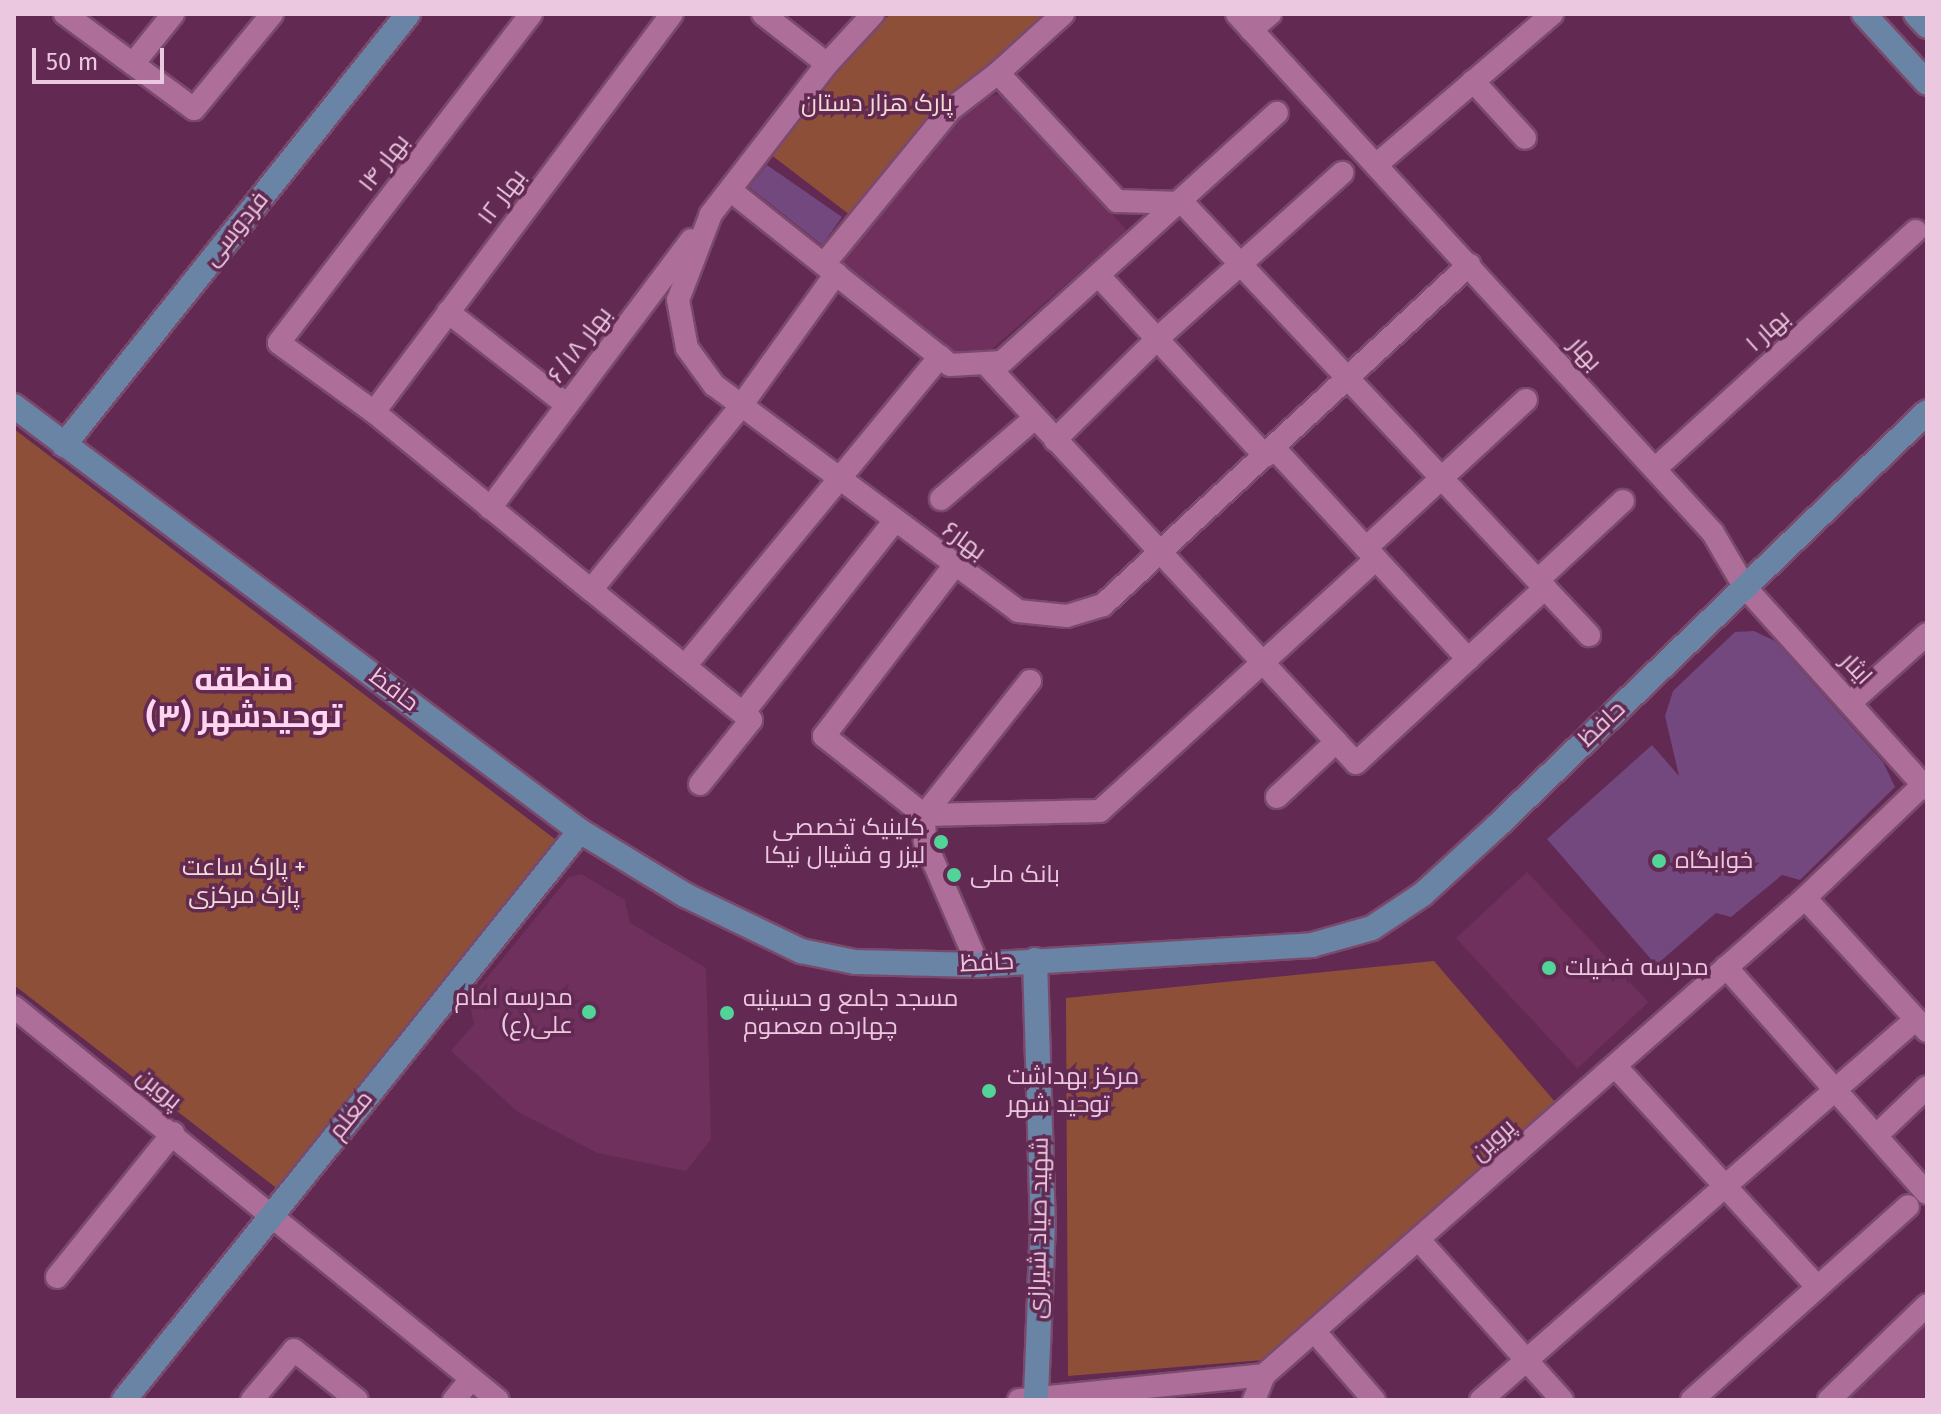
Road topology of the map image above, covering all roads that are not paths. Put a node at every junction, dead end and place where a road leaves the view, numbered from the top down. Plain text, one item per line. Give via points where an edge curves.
1 (65, 14) edge
2 (173, 14) edge
3 (272, 14) edge
4 (408, 14) edge
5 (531, 14) edge
6 (672, 14) edge
7 (763, 14) edge
8 (873, 14) edge
9 (1063, 14) edge
10 (1270, 14) edge
11 (1552, 14) edge
12 (1864, 14) edge
13 (1916, 14) edge
14 (1244, 22) edge
15 (1927, 26) edge
16 (133, 64) junction
17 (827, 64) junction
18 (998, 73) junction
19 (1473, 81) junction
20 (1927, 83) edge
21 (1277, 113) dead end
22 (1525, 138) dead end
23 (1376, 165) junction
24 (1342, 173) dead end
25 (730, 190) junction
26 (1183, 203) junction
27 (711, 214) junction
28 (1916, 231) dead end
29 (1243, 264) junction
30 (1469, 265) junction
31 (830, 269) junction
32 (1106, 284) junction
33 (448, 312) junction
34 (1157, 339) junction
35 (940, 357) junction
36 (986, 364) junction
37 (1350, 377) junction
38 (1526, 400) dead end
39 (567, 405) junction
40 (14, 406) edge
41 (741, 406) junction
42 (374, 412) junction
43 (1927, 412) edge
44 (1035, 418) junction
45 (1055, 440) junction
46 (64, 445) junction
47 (1269, 452) junction
48 (1655, 469) junction
49 (1443, 477) junction
50 (840, 482) junction
51 (941, 499) dead end
52 (1623, 501) dead end
53 (490, 508) junction
54 (894, 522) junction
55 (1160, 554) junction
56 (1371, 554) junction
57 (954, 566) junction
58 (1541, 584) junction
59 (1744, 586) junction
60 (591, 590) junction
61 (1927, 634) edge
62 (1589, 635) dead end
63 (1468, 659) junction
64 (1263, 663) junction
65 (685, 666) junction
66 (1030, 681) dead end
67 (1851, 702) junction
68 (743, 713) junction
69 (1336, 742) junction
70 (700, 784) dead end
71 (1925, 787) edge
72 (1277, 797) dead end
73 (924, 815) junction
74 (580, 831) junction
75 (1805, 898) junction
76 (1035, 960) junction
77 (978, 965) junction
78 (1726, 967) junction
79 (18, 1017) edge
80 (1922, 1025) edge
81 (1615, 1066) junction
82 (1927, 1087) edge
83 (1837, 1088) junction
84 (173, 1133) junction
85 (1877, 1135) junction
86 (1725, 1186) junction
87 (1917, 1200) edge
88 (272, 1212) junction
89 (1420, 1241) junction
90 (57, 1277) dead end
91 (1815, 1284) junction
92 (1927, 1305) edge
93 (1315, 1332) junction
94 (1526, 1360) junction
95 (1264, 1375) junction
96 (470, 1380) junction
97 (126, 1399) edge
98 (1030, 1399) edge
99 (252, 1400) edge
100 (357, 1400) edge
101 (454, 1400) edge
102 (498, 1400) edge
103 (1254, 1400) edge
104 (1374, 1400) edge
105 (1481, 1400) edge
106 (1562, 1400) edge
107 (1692, 1400) edge
108 (1829, 1400) edge

1 - 16 street
2 - 16 street
3 - 16 street via 194,109
4 - 46 main road, فردوسی
5 - 42 street, بهار ۱۴ via 279,343
6 - 33 street, بهار ۱۲
7 - 17 street
8 - 17 street
9 - 18 street
10 - 14 street
11 - 19 street
12 - 20 main road
13 - 15 main road
14 - 23 street, بهار
17 - 25 street, بهار۶
18 - 26 street via 1117,201
18 - 31 street via 951,109
19 - 22 street
19 - 23 street
21 - 26 street
23 - 30 street, بهار
24 - 29 street
25 - 27 street, بهار۶
25 - 31 street
26 - 29 street
26 - 32 street
27 - 39 street, بهار ۶/۱۸
27 - 41 street, بهار۶ via 678,300 687,348 714,385
28 - 48 street, بهار ۱
29 - 34 street
29 - 37 street
30 - 37 street, بهار۶
30 - 48 street, بهار
31 - 35 street
31 - 41 street
32 - 34 street
32 - 36 street via 1002,362
33 - 39 street
33 - 42 street, بهار ۱۲
34 - 45 street
34 - 47 street
35 - 36 street via 950,365
35 - 50 street
36 - 44 street
37 - 47 street, بهار۶
37 - 49 street
38 - 49 street
39 - 53 street, بهار ۶/۱۸
40 - 46 main road, حافظ
41 - 50 street, بهار۶
41 - 60 street
42 - 53 street
43 - 59 main road, حافظ
44 - 45 street
44 - 51 street
45 - 55 street
46 - 74 main road, حافظ
47 - 55 street, بهار۶
47 - 56 street
48 - 59 street, بهار via 1713,533
49 - 56 street
49 - 58 street
50 - 54 street, بهار۶
50 - 65 street
52 - 58 street
53 - 60 street
54 - 57 street, بهار۶
54 - 68 street
55 - 57 street, بهار۶ via 1103,605 1067,616 1018,611
55 - 64 street
56 - 63 street
56 - 64 street
57 - 73 street via 824,736
58 - 62 street
58 - 63 street
59 - 67 street, ایثار
59 - 76 main road, حافظ via 1423,894 1372,928 1312,945
60 - 65 street
61 - 67 street
63 - 69 street via 1356,763
64 - 69 street
64 - 73 street via 1100,811
65 - 68 street
66 - 73 street
67 - 71 street, ایثار
68 - 70 street via 751,720
69 - 72 street
71 - 75 street, پروین
73 - 77 street via 925,842
74 - 77 main road, حافظ via 685,895 801,951 855,962
74 - 88 main road, معلم
75 - 78 street, پروین
75 - 80 street
76 - 77 main road, حافظ
76 - 98 main road, شهید صیاد شیرازی via 1043,1222
78 - 81 street, پروین
78 - 83 street
79 - 84 street, پروین
80 - 83 street
81 - 86 street
81 - 89 street, پروین
82 - 85 street
83 - 85 street
83 - 86 street
84 - 88 street, پروین
84 - 90 street
85 - 87 street
86 - 91 street
86 - 94 street
87 - 91 street
88 - 96 street, پروین
88 - 97 main road, معلم
89 - 93 street, پروین
89 - 94 street
91 - 107 street
92 - 108 street
93 - 95 street, پروین
93 - 104 street
94 - 105 street
94 - 106 street
95 - 98 street
95 - 103 street
96 - 101 street
96 - 102 street, پروین
99 - 100 street via 294,1350

